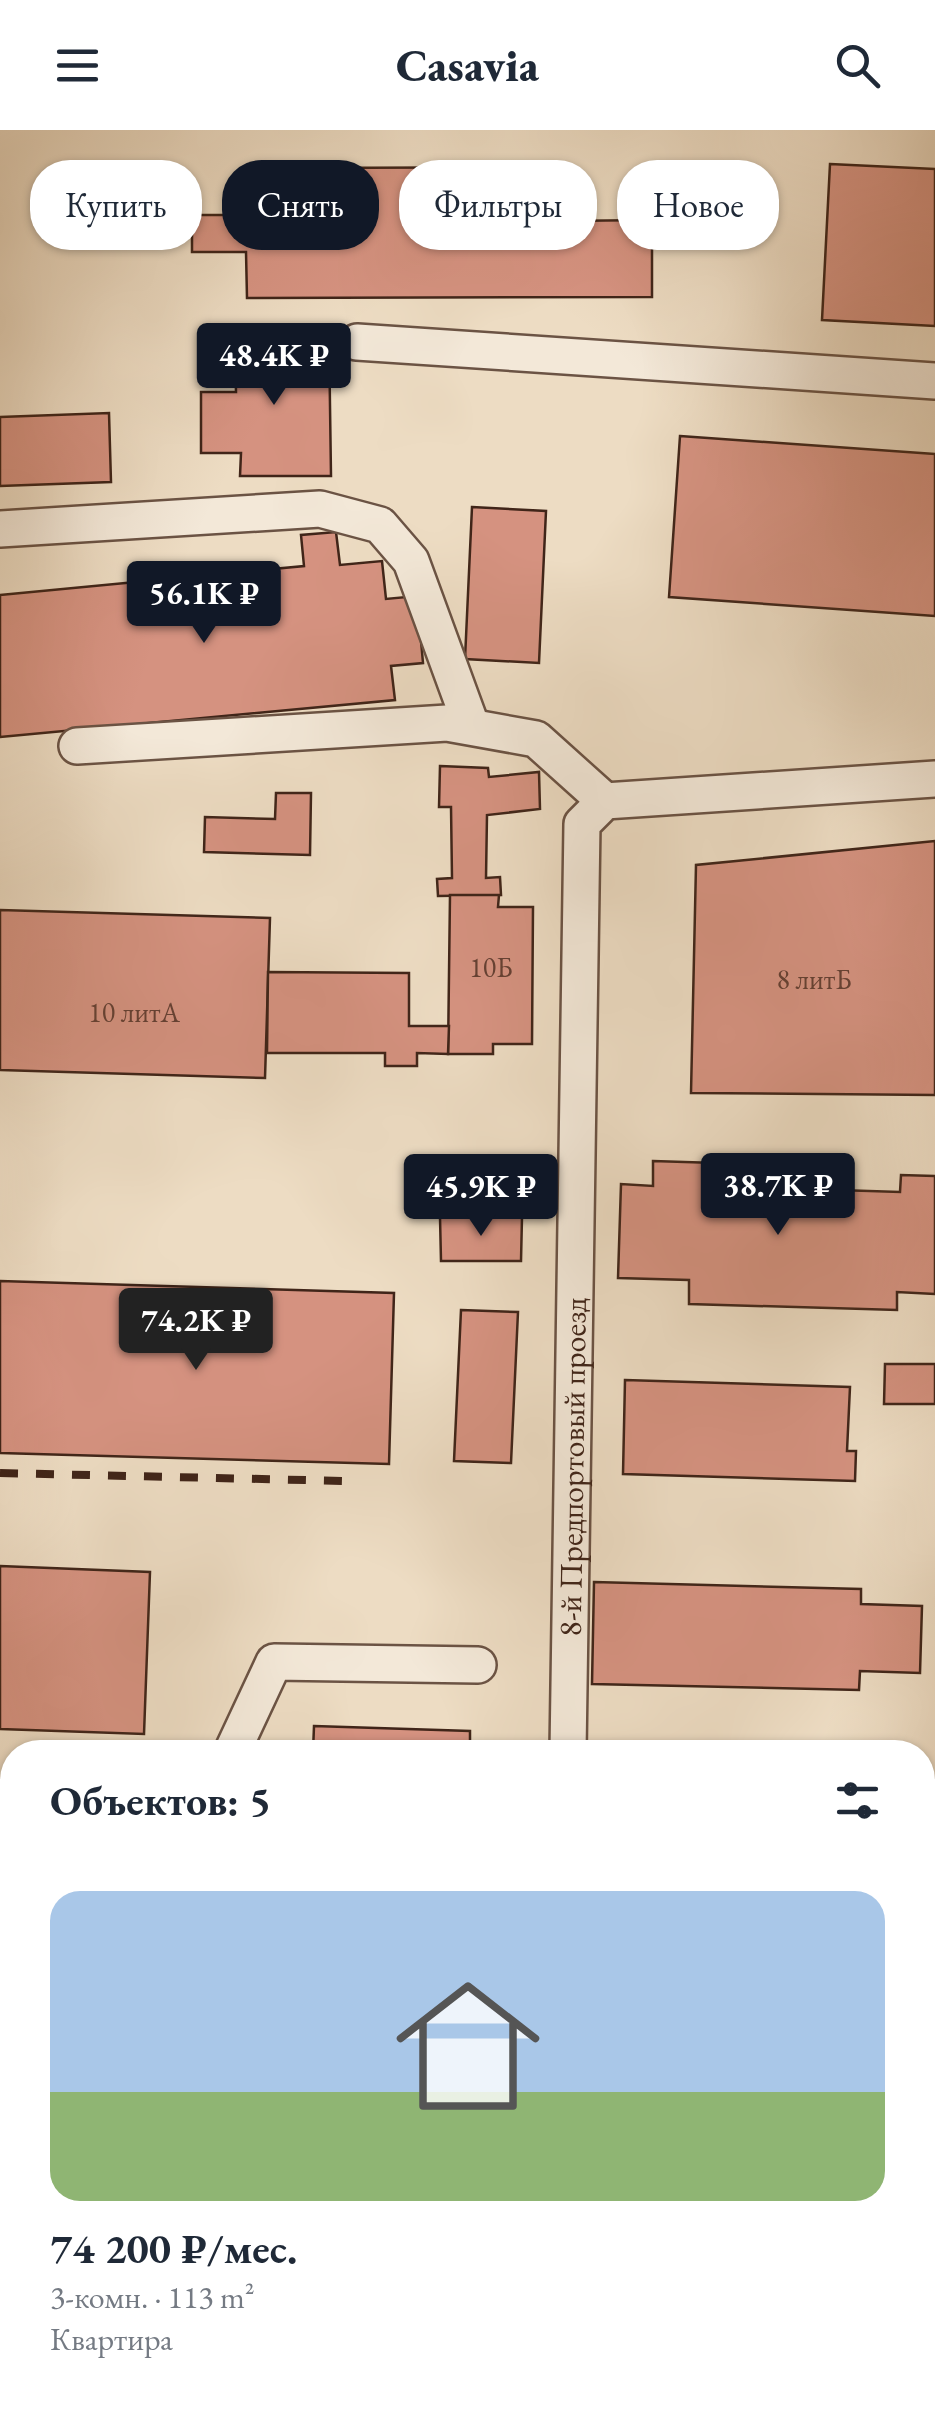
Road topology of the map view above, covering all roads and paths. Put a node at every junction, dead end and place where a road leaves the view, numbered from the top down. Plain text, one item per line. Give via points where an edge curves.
1 (357, 342) dead end
2 (935, 381) edge
3 (0, 529) edge
4 (470, 725) junction
5 (78, 746) dead end
6 (935, 779) edge
7 (606, 801) junction
8 (478, 1666) dead end
9 (238, 1740) edge
10 (568, 1740) edge

1 - 2 street
3 - 4 street via 320,509 380,525 411,562
4 - 5 street
4 - 7 street via 536,739
6 - 7 street
7 - 10 street, 8-й Предпортовый проезд via 582,824
8 - 9 street via 274,1662

